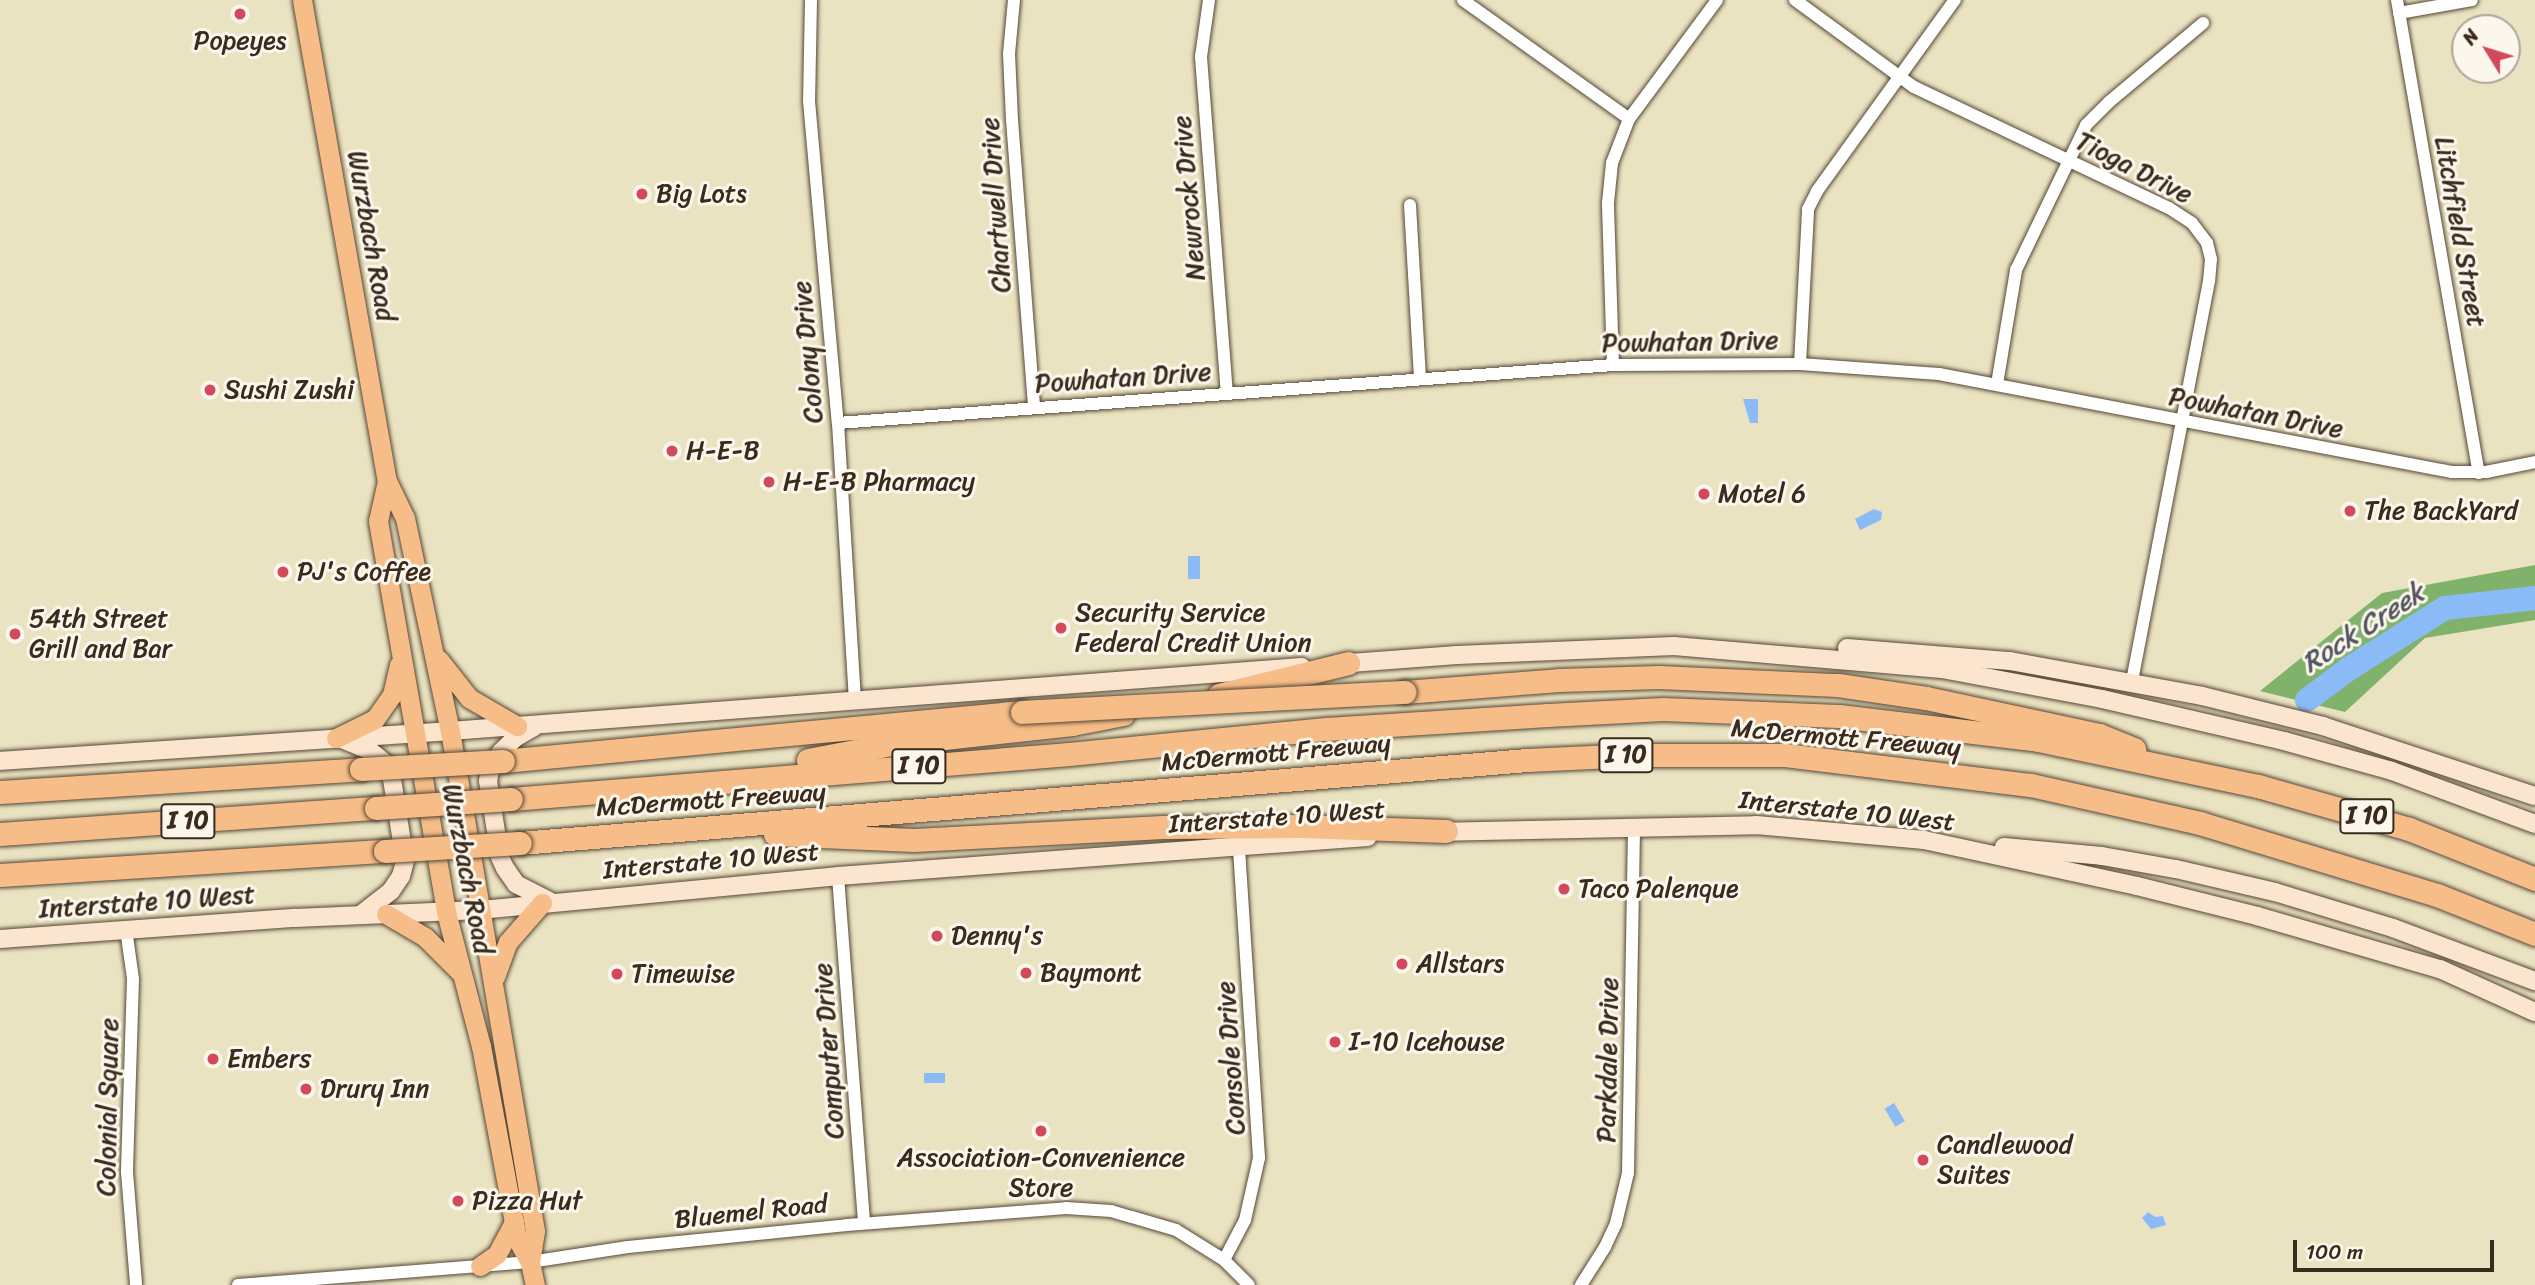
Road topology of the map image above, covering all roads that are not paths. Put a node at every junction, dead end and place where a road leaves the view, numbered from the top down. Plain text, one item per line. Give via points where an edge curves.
1 (302, 0) edge
2 (811, 0) edge
3 (1014, 0) edge
4 (1209, 0) edge
5 (1463, 0) edge
6 (1717, 0) edge
7 (1795, 0) edge
8 (1955, 0) edge
9 (2472, 0) edge
10 (2398, 6) edge
11 (2203, 23) dead end
12 (1899, 76) junction
13 (1629, 119) junction
14 (2068, 160) junction
15 (1410, 205) dead end
16 (1800, 364) junction
17 (1614, 365) junction
18 (1420, 379) junction
19 (1997, 384) junction
20 (1227, 393) junction
21 (1034, 407) junction
22 (2182, 422) junction
23 (838, 423) junction
24 (2535, 462) edge
25 (2479, 473) junction
26 (387, 481) junction
27 (1710, 646) junction
28 (401, 654) junction
29 (435, 655) junction
30 (1348, 663) junction
31 (2132, 682) junction
32 (855, 700) junction
33 (540, 724) junction
34 (517, 726) junction
35 (450, 732) junction
36 (415, 733) junction
37 (336, 738) junction
38 (0, 761) edge
39 (2193, 771) junction
40 (691, 783) junction
41 (0, 792) edge
42 (2535, 796) edge
43 (2535, 824) edge
44 (1634, 825) junction
45 (695, 829) junction
46 (1446, 831) junction
47 (0, 834) edge
48 (1924, 840) junction
49 (1239, 847) junction
50 (186, 864) junction
51 (0, 875) edge
52 (838, 876) junction
53 (2535, 879) edge
54 (0, 890) edge
55 (547, 902) junction
56 (480, 910) junction
57 (446, 912) junction
58 (386, 914) junction
59 (360, 915) junction
60 (126, 929) junction
61 (2535, 934) edge
62 (0, 939) edge
63 (462, 975) junction
64 (494, 981) junction
65 (2535, 981) edge
66 (2514, 1003) junction
67 (2535, 1005) edge
68 (2535, 1012) edge
69 (514, 1222) junction
70 (864, 1223) junction
71 (1224, 1260) junction
72 (530, 1262) junction
73 (480, 1266) junction
74 (136, 1285) edge
75 (238, 1285) edge
76 (535, 1285) edge
77 (1249, 1285) edge
78 (1581, 1285) edge

1 - 26 main road, Wurzbach Road
2 - 23 street, Colony Drive via 809,101
3 - 21 street, Chartwell Drive via 1009,54 1012,120
4 - 20 street, Newrock Drive via 1201,57
5 - 13 street
6 - 13 street
7 - 12 street, Tioga Drive
8 - 12 street
9 - 10 street
10 - 25 street, Litchfield Street
11 - 14 street via 2097,113
12 - 14 street, Tioga Drive
12 - 16 street via 1808,209
13 - 17 street via 1609,178
14 - 19 street via 2016,270
14 - 22 street, Tioga Drive via 2175,211 2195,226 2207,243 2209,281
15 - 18 street
16 - 17 street, Powhatan Drive
16 - 19 street, Powhatan Drive via 1939,374
17 - 18 street, Powhatan Drive
18 - 20 street, Powhatan Drive
19 - 22 street, Powhatan Drive
20 - 21 street, Powhatan Drive
21 - 23 street, Powhatan Drive
22 - 25 street, Powhatan Drive via 2433,469
22 - 31 street, Tioga Drive
23 - 32 street, Colony Drive
24 - 25 street, Powhatan Drive
26 - 28 main road, Wurzbach Road via 378,522
26 - 29 main road, Wurzbach Road via 405,518
27 - 30 main road
27 - 31 main road via 1777,644 1907,651 2010,661
27 - 43 main road via 1942,669 2102,699 2266,736 2392,771
28 - 36 main road, Wurzbach Road
28 - 37 main road via 386,705 375,719
29 - 34 main road via 469,698
29 - 35 main road, Wurzbach Road
30 - 32 main road
30 - 40 highway via 1072,724 891,744
31 - 42 main road via 2323,726
32 - 33 main road
33 - 34 main road
33 - 55 main road via 508,744 488,781 505,868 516,884
34 - 35 main road
35 - 36 main road
35 - 56 main road, Wurzbach Road
36 - 37 main road
36 - 57 main road, Wurzbach Road
37 - 38 main road
37 - 59 main road via 369,750 386,765 405,861 391,891
39 - 40 highway, McDermott Freeway / I 10 via 2039,740 1839,716 1663,709 1326,729
39 - 41 highway, bridge via 2099,735 1926,698 1838,685 1659,677 1022,712 503,761
39 - 53 highway, McDermott Freeway / I 10 via 2409,829
40 - 47 highway, McDermott Freeway / I 10, bridge
44 - 46 main road, Interstate 10 West
44 - 48 main road, Interstate 10 West via 1756,825
44 - 78 street, Parkdale Drive via 1628,1173 1616,1223
45 - 46 highway via 914,840 1163,827
45 - 50 highway, McDermott Freeway / I 10, bridge
45 - 61 highway, McDermott Freeway / I 10 via 1527,760 1785,755 2031,785 2200,823 2437,895
46 - 49 main road, Interstate 10 West
48 - 65 main road via 2102,856 2176,869 2275,892 2393,928
48 - 66 main road, Interstate 10 West via 2269,919 2440,968
49 - 52 main road, Interstate 10 West
49 - 71 street, Console Drive via 1259,1158 1245,1220
50 - 51 highway, McDermott Freeway / I 10
50 - 54 highway
52 - 55 main road, Interstate 10 West
52 - 70 street, Computer Drive
55 - 56 main road, Interstate 10 West
55 - 64 main road via 508,942
56 - 57 main road, Interstate 10 West
56 - 64 main road, Wurzbach Road
57 - 58 main road, Interstate 10 West
57 - 63 main road, Wurzbach Road
58 - 59 main road, Interstate 10 West
58 - 63 main road via 435,945
59 - 60 main road, Interstate 10 West
60 - 62 main road, Interstate 10 West
60 - 74 street, Colonial Square via 133,979 127,1172
63 - 69 main road, Wurzbach Road via 481,1046
64 - 72 main road, Wurzbach Road via 535,1231
66 - 67 main road
66 - 68 main road, Interstate 10 West
69 - 72 main road, Wurzbach Road via 517,1239
69 - 73 main road via 497,1254
70 - 71 street, Bluemel Road via 1034,1209 1096,1209 1176,1230
70 - 72 street, Bluemel Road via 628,1247
71 - 77 street, Bluemel Road
72 - 73 street, Bluemel Road
72 - 76 main road, Wurzbach Road
73 - 75 street, Bluemel Road

